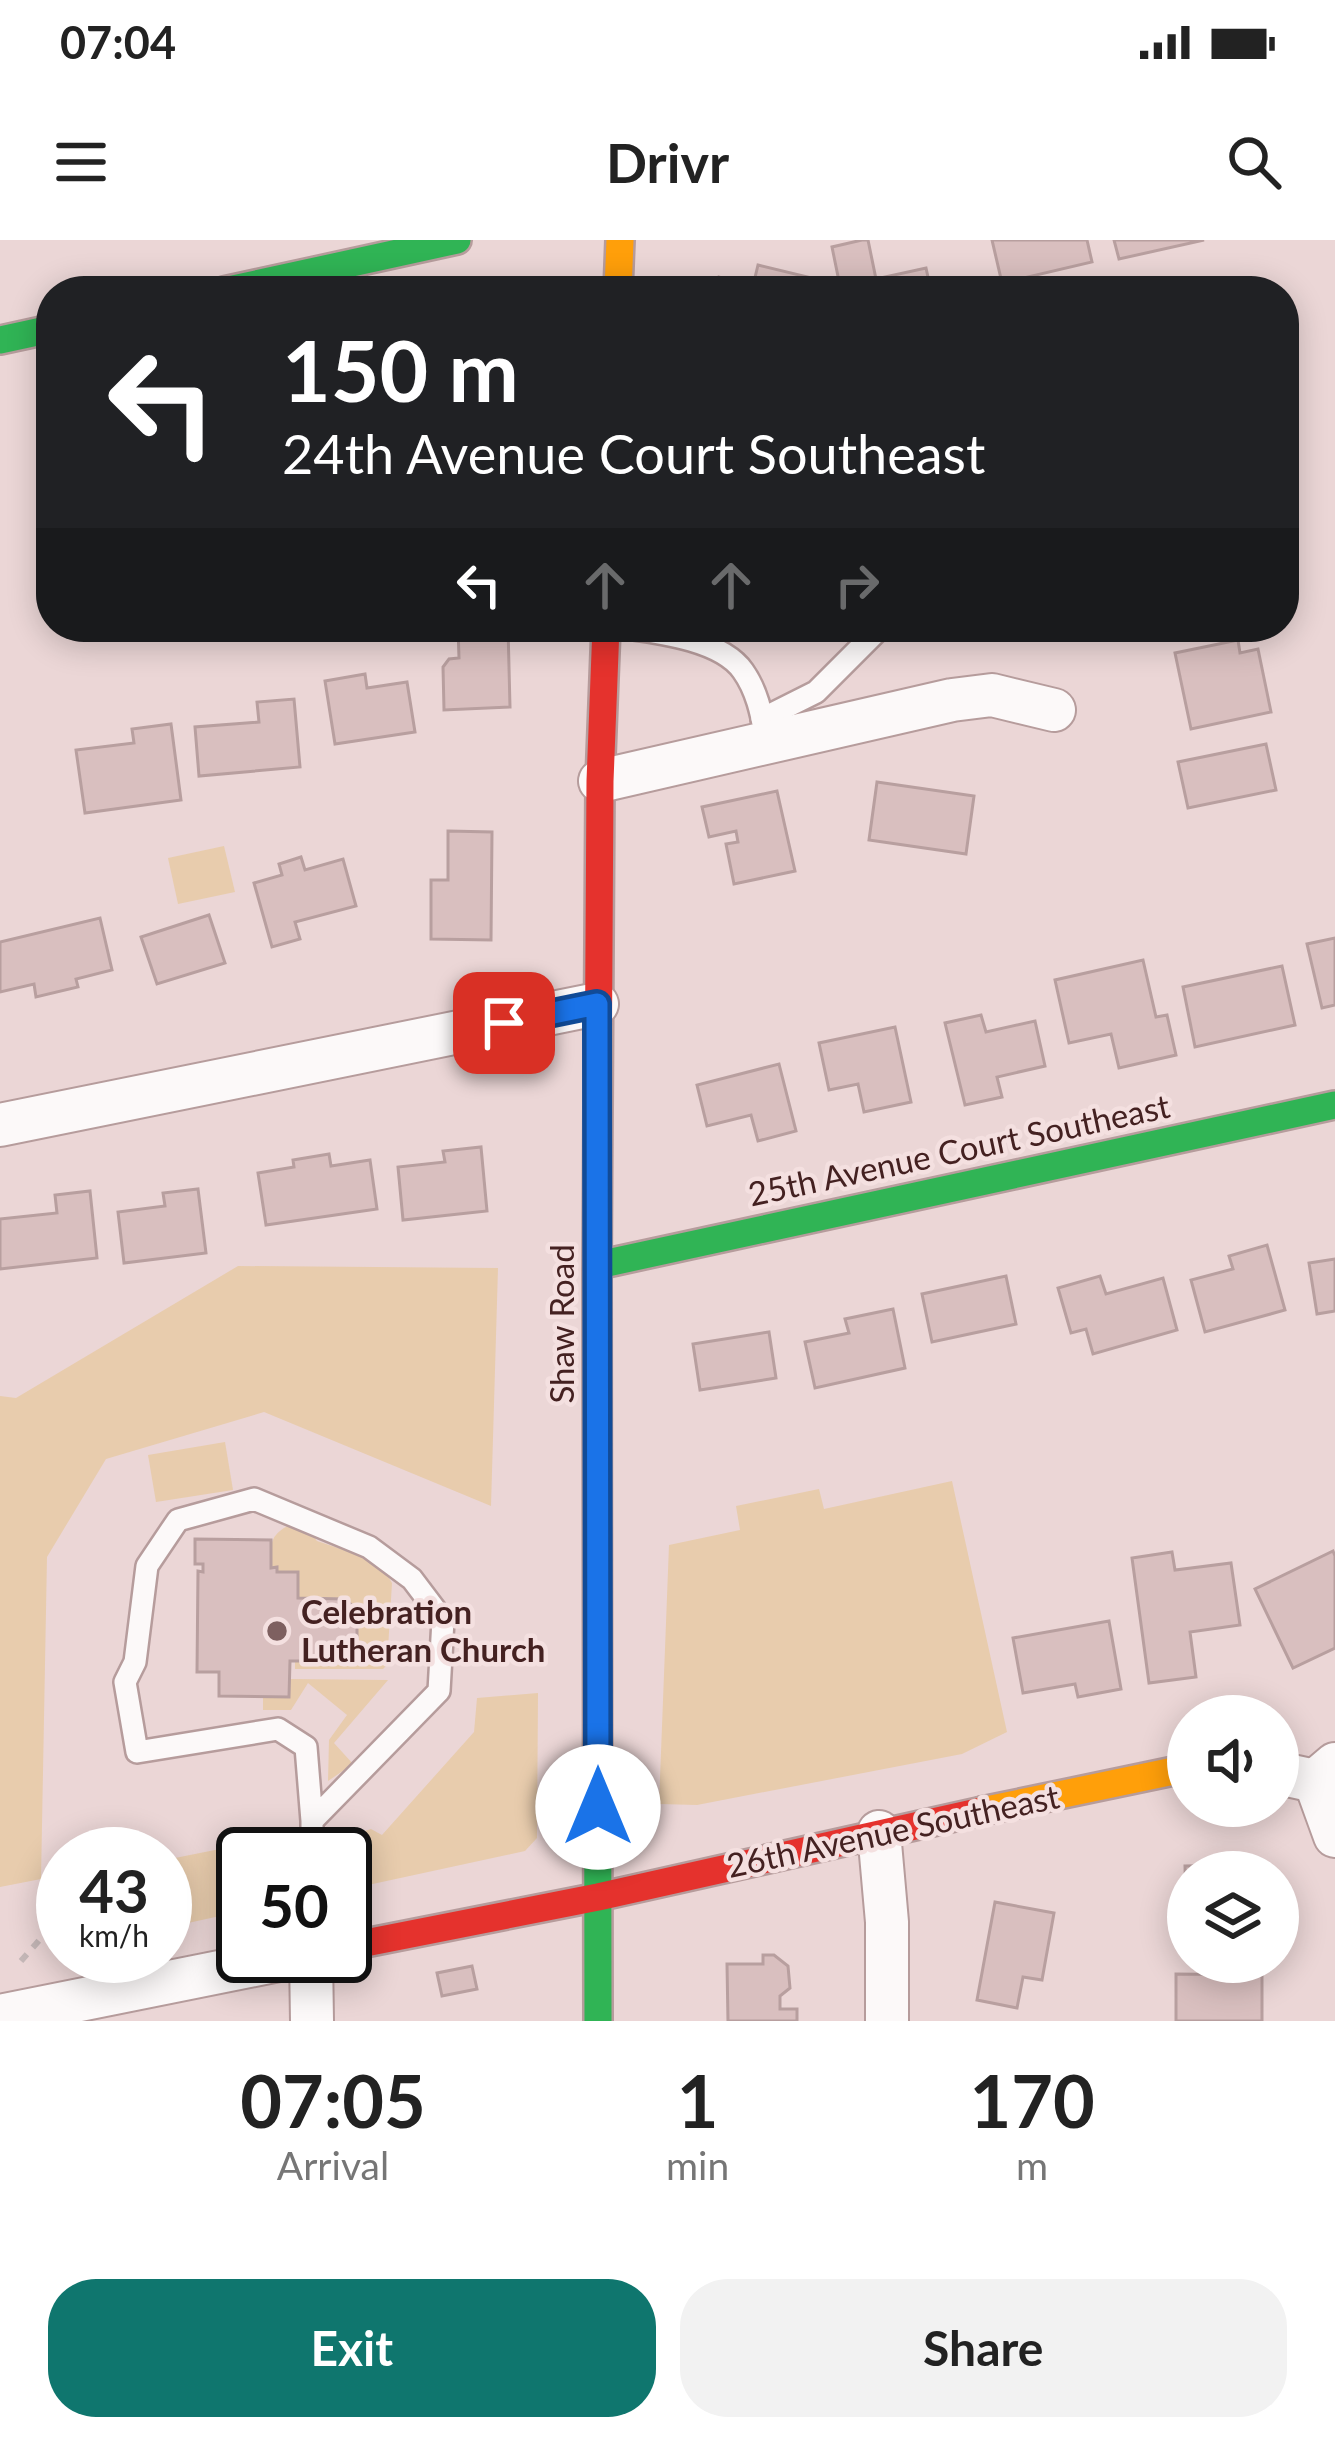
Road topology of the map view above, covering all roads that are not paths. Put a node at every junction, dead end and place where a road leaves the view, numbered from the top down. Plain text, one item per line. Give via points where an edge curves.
1 (457, 240) edge
2 (620, 240) edge
3 (293, 276) edge
4 (619, 276) edge
5 (36, 332) edge
6 (0, 340) edge
7 (605, 642) edge
8 (697, 642) edge
9 (866, 642) edge
10 (1054, 710) dead end
11 (765, 731) junction
12 (600, 781) junction
13 (597, 1004) junction
14 (1335, 1105) edge
15 (0, 1125) edge
16 (598, 1265) junction
17 (1167, 1772) edge
18 (1310, 1773) edge
19 (312, 1821) junction
20 (312, 1827) edge
21 (879, 1832) junction
22 (1335, 1836) edge
23 (598, 1897) junction
24 (372, 1942) edge
25 (216, 1973) edge
26 (311, 1983) edge
27 (0, 2017) edge
28 (312, 2021) edge
29 (598, 2021) edge
30 (886, 2021) edge

1 - 3 street
2 - 4 street
5 - 6 street
7 - 12 street, Shaw Road
8 - 11 lane via 741,666
9 - 11 lane
10 - 11 street via 992,695
11 - 12 street
12 - 13 street, Shaw Road
13 - 15 street
13 - 16 street, Shaw Road
14 - 16 street, 25th Avenue Court Southeast
16 - 23 street, Shaw Road
17 - 21 street, 26th Avenue Southeast
18 - 22 street
19 - 19 lane via 305,1748 278,1729 137,1752 124,1682 135,1662 147,1566 178,1520 254,1499 369,1547 412,1580 443,1620 439,1691
19 - 20 lane
21 - 23 street, 26th Avenue Southeast
21 - 30 street
23 - 24 street, 26th Avenue Southeast
23 - 29 street, Shaw Road
25 - 27 street
26 - 28 street

